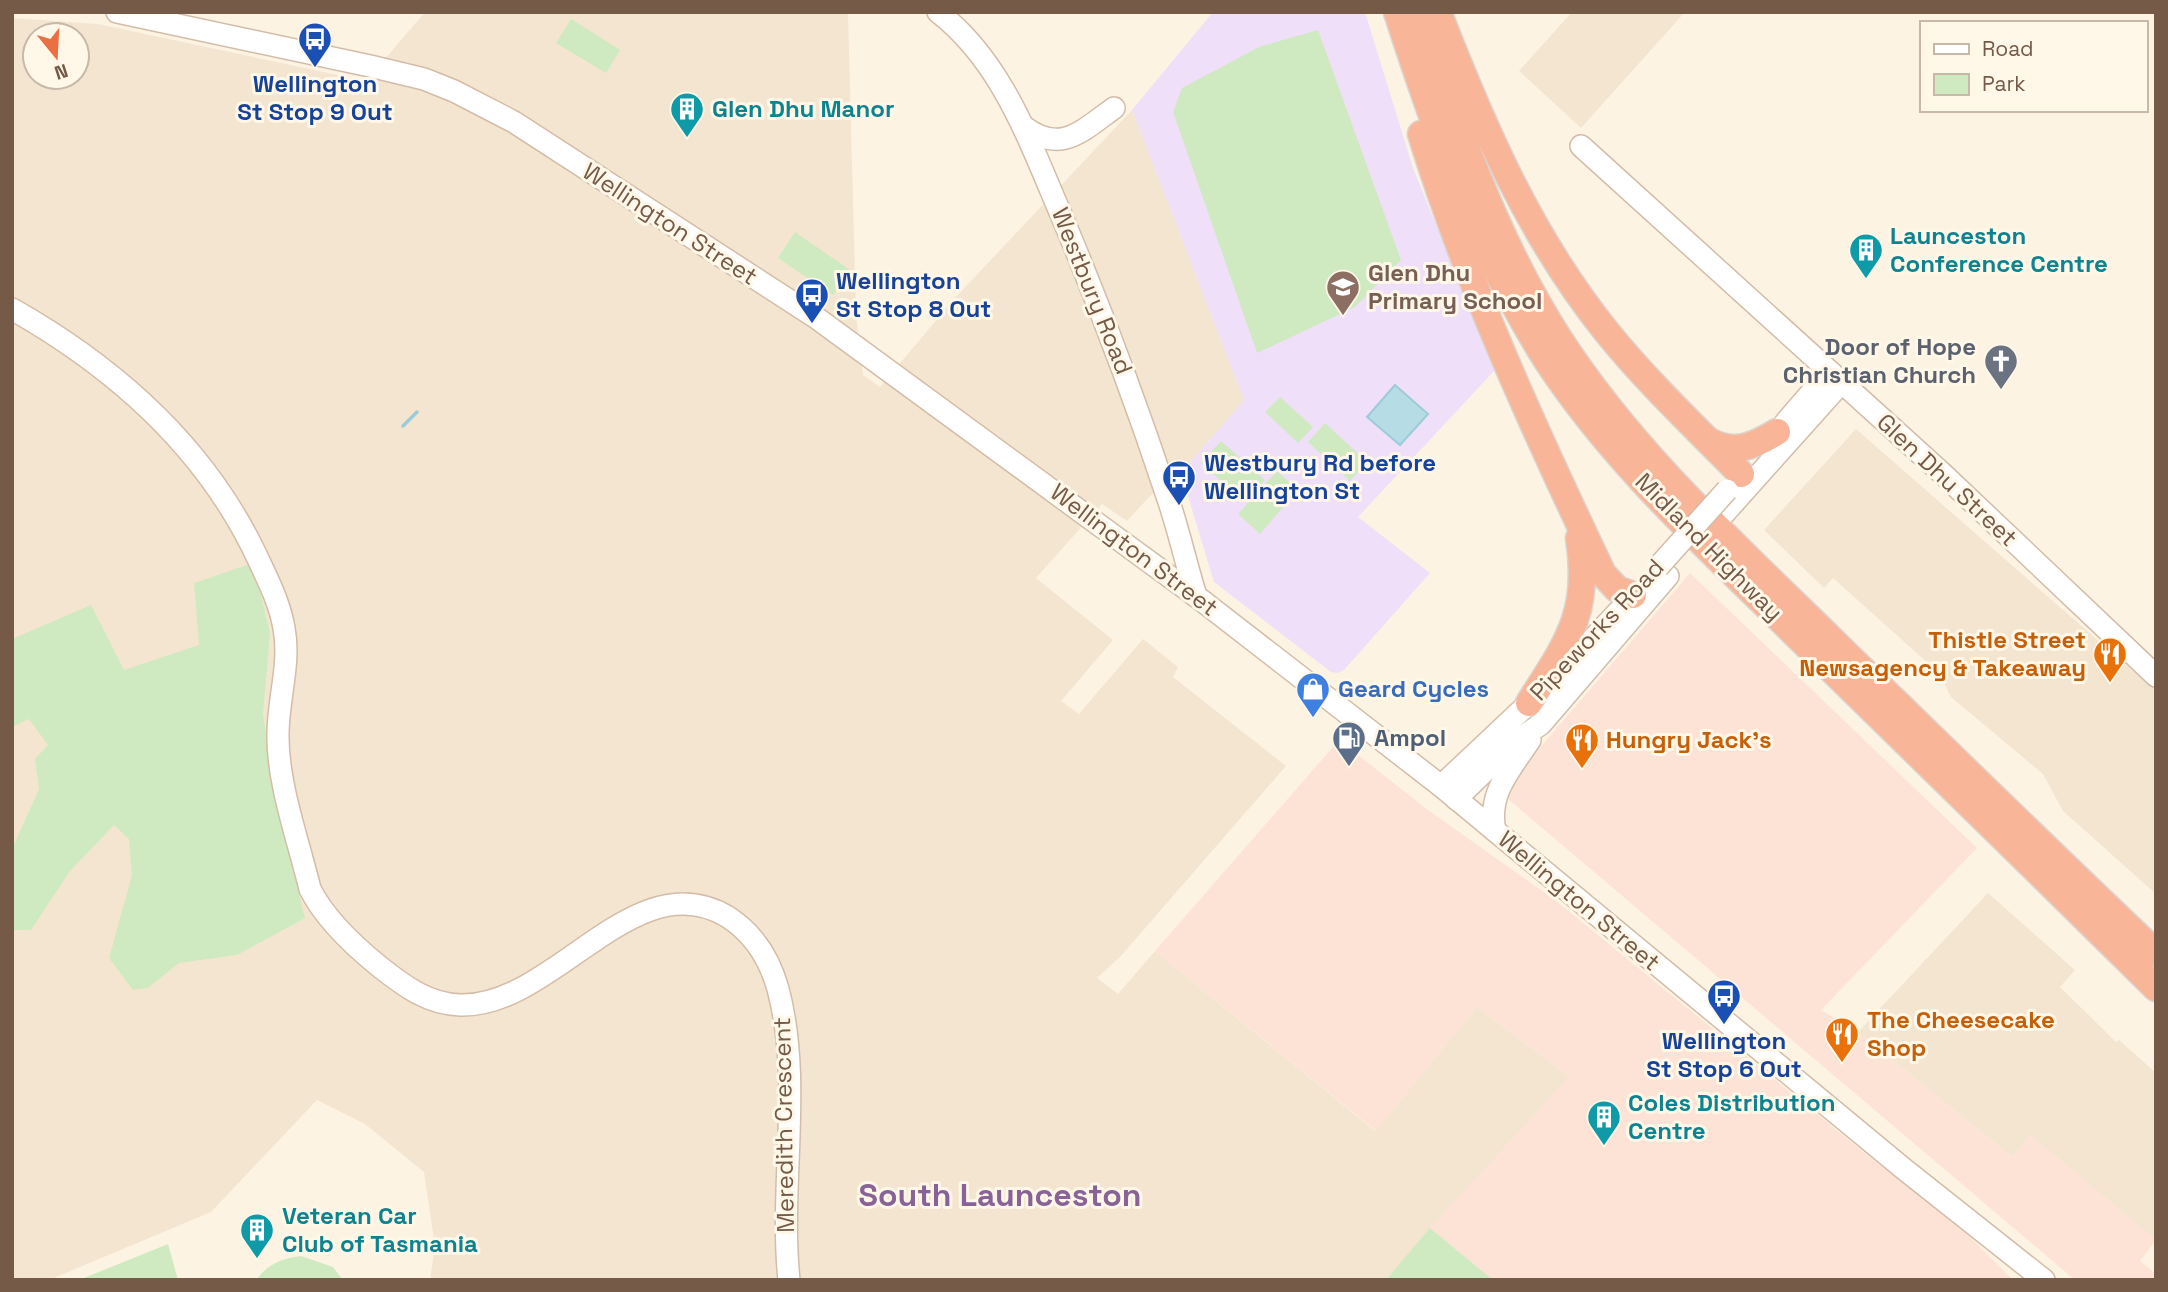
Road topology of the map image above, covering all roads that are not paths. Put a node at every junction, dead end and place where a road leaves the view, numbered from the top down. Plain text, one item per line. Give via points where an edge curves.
1 (117, 12) edge
2 (938, 12) edge
3 (1383, 12) edge
4 (1397, 12) edge
5 (1420, 12) edge
6 (1438, 12) edge
7 (1114, 108) dead end
8 (1023, 127) junction
9 (1581, 145) dead end
10 (12, 309) edge
11 (1835, 378) junction
12 (1777, 432) junction
13 (1705, 438) junction
14 (1739, 487) junction
15 (1566, 496) junction
16 (1663, 572) junction
17 (1633, 595) junction
18 (1196, 596) junction
19 (2156, 676) edge
20 (1539, 715) junction
21 (1448, 792) junction
22 (1495, 831) junction
23 (2156, 953) edge
24 (2156, 988) edge
25 (789, 1280) edge
26 (2044, 1280) edge

1 - 18 main road, Wellington Street via 424,79 514,122 818,319
2 - 8 main road, Westbury Road via 987,61
3 - 15 highway via 1450,223
4 - 24 highway, Midland Highway via 1445,153 1485,250 1523,321 1575,400 1658,498
5 - 23 highway, Midland Highway via 1466,150 1511,252 1558,336 1628,432 1728,539
6 - 13 highway via 1493,148 1534,227 1605,330
7 - 8 main road via 1063,140 1041,139
8 - 18 main road, Westbury Road via 1087,274 1132,394
9 - 11 main road, Glen Dhu Street
10 - 25 main road, Meredith Crescent via 95,362 161,418 211,479 242,527 285,629 286,670 278,742 310,889 322,909 367,957 409,989 459,1005 495,1000 517,991 631,917 661,906 689,905 715,911 754,939 773,974 784,1019
11 - 12 main road, Pipeworks Road
11 - 14 main road, Pipeworks Road
11 - 19 main road, Glen Dhu Street
12 - 13 highway via 1741,449 1725,448
12 - 14 main road, Pipeworks Road
13 - 14 highway
14 - 16 main road, Pipeworks Road, bridge
14 - 16 main road, Pipeworks Road via 1721,517
15 - 17 highway via 1608,581
15 - 20 highway via 1581,557 1580,606
16 - 17 main road, Pipeworks Road
16 - 20 main road, Pipeworks Road
17 - 20 main road, Pipeworks Road
18 - 21 main road, Wellington Street
20 - 21 main road, Pipeworks Road
20 - 22 main road via 1495,795
21 - 22 main road, Wellington Street
22 - 26 main road, Wellington Street

